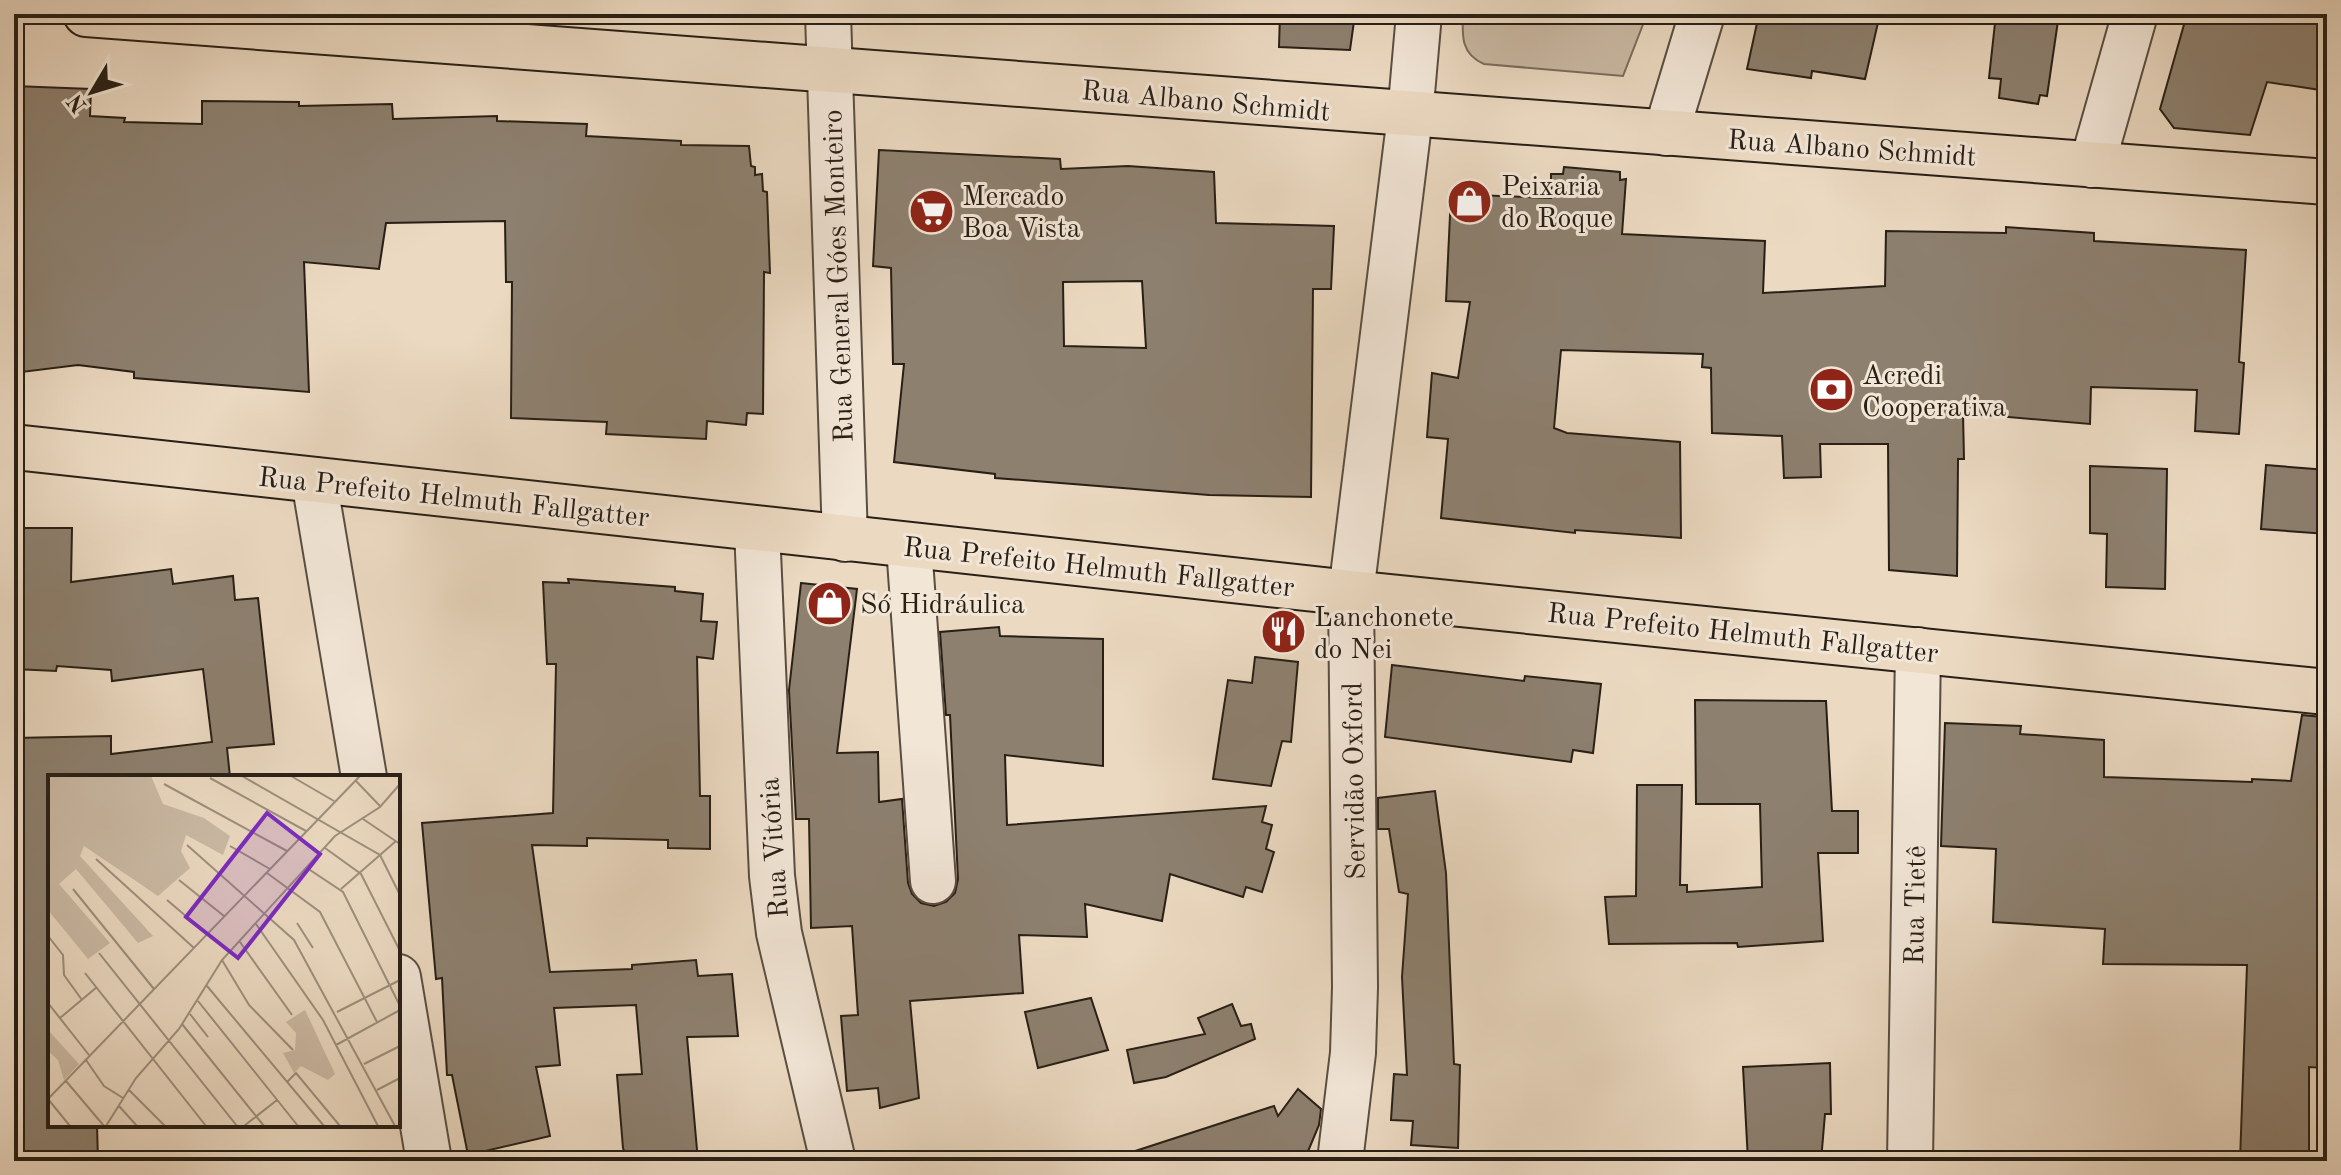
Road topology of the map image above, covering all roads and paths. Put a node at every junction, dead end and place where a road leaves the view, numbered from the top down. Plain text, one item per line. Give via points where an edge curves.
1 (86, 14) edge
2 (828, 14) edge
3 (1419, 14) edge
4 (1702, 14) edge
5 (2135, 14) edge
6 (341, 24) edge
7 (830, 70) junction
8 (1410, 116) junction
9 (1666, 133) junction
10 (2092, 165) junction
11 (2327, 182) edge
12 (14, 447) edge
13 (314, 480) junction
14 (757, 529) junction
15 (845, 539) junction
16 (909, 546) junction
17 (1351, 593) junction
18 (1918, 650) junction
19 (2327, 692) edge
20 (364, 775) edge
21 (933, 881) dead end
22 (400, 989) edge
23 (429, 1161) edge
24 (833, 1161) edge
25 (1340, 1161) edge
26 (1910, 1161) edge

1 - 6 main road, Rua Albano Schmidt
2 - 7 street, Rua General Góes Monteiro
3 - 8 street, Servidão Oxford
4 - 9 street
5 - 10 street
6 - 7 main road, Rua Albano Schmidt
7 - 8 main road, Rua Albano Schmidt
7 - 15 street, Rua General Góes Monteiro
8 - 9 main road, Rua Albano Schmidt
8 - 17 street, Servidão Oxford
9 - 10 main road, Rua Albano Schmidt
10 - 11 main road, Rua Albano Schmidt
12 - 13 main road, Rua Prefeito Helmuth Fallgatter
13 - 14 main road, Rua Prefeito Helmuth Fallgatter
13 - 20 street
14 - 15 main road, Rua Prefeito Helmuth Fallgatter
14 - 24 street, Rua Vitória via 772,876 779,933
15 - 16 main road, Rua Prefeito Helmuth Fallgatter
16 - 17 main road, Rua Prefeito Helmuth Fallgatter
16 - 21 street
17 - 18 main road, Rua Prefeito Helmuth Fallgatter
17 - 25 street, Servidão Oxford via 1355,987
18 - 19 main road, Rua Prefeito Helmuth Fallgatter
18 - 26 street, Rua Tietê
22 - 23 street

